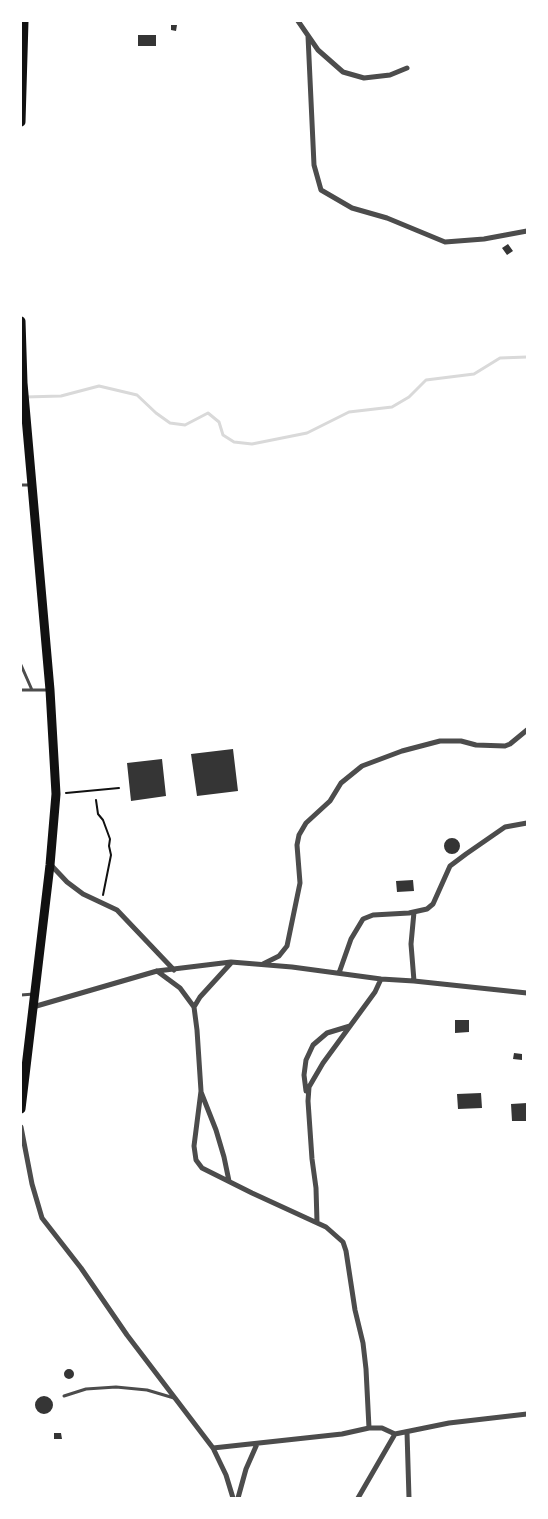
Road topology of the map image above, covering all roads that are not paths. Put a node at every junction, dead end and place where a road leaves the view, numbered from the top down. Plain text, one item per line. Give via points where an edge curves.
1 (24, 21) edge
2 (298, 21) edge
3 (308, 36) junction
4 (407, 68) dead end
5 (21, 122) edge
6 (527, 231) edge
7 (21, 321) edge
8 (21, 485) edge
9 (33, 486) junction
10 (21, 665) edge
11 (21, 690) edge
12 (32, 690) junction
13 (50, 690) junction
14 (527, 730) edge
15 (527, 823) edge
16 (50, 865) junction
17 (414, 912) junction
18 (231, 962) junction
19 (263, 964) junction
20 (174, 970) junction
21 (157, 971) junction
22 (339, 972) junction
23 (381, 979) junction
24 (414, 981) junction
25 (527, 993) edge
26 (35, 994) junction
27 (21, 996) edge
28 (194, 1007) junction
29 (33, 1008) junction
30 (350, 1026) junction
31 (201, 1091) junction
32 (308, 1104) junction
33 (21, 1109) edge
34 (21, 1127) edge
35 (228, 1181) junction
36 (317, 1222) junction
37 (64, 1396) dead end
38 (175, 1398) junction
39 (527, 1414) edge
40 (369, 1428) junction
41 (408, 1432) junction
42 (395, 1434) junction
43 (257, 1444) junction
44 (213, 1448) junction
45 (234, 1498) edge
46 (238, 1498) edge
47 (358, 1498) edge
48 (408, 1498) edge

1 - 5 main road
2 - 3 street
3 - 4 street via 318,50 343,72 364,78 390,75
3 - 6 street via 314,165 321,190 352,208 445,242
7 - 9 main road
8 - 9 lane
9 - 13 main road
10 - 12 lane
11 - 12 lane
12 - 13 lane
13 - 16 main road via 56,794
14 - 19 street via 505,746 440,741 402,750 362,766 341,783 330,801 306,822 299,835 300,883 287,946 279,956
15 - 17 street via 505,827 450,866 433,904
16 - 20 street via 83,894 116,910
16 - 26 main road
17 - 22 street via 373,915 363,919 351,939
17 - 24 street via 411,944
18 - 19 street
18 - 20 street
18 - 28 street
19 - 22 street
20 - 21 street
21 - 28 street via 180,988
21 - 29 street
22 - 23 street
23 - 24 street
23 - 30 street
24 - 25 street
26 - 27 lane
26 - 29 main road
28 - 31 street
29 - 33 main road
30 - 32 street via 314,1078 309,1088
30 - 32 street via 327,1033 313,1045 304,1075
31 - 35 street via 216,1130
31 - 35 street via 194,1146 196,1160 202,1168
32 - 36 street
34 - 38 street via 42,1218
35 - 36 street
36 - 40 street via 343,1242 346,1251 366,1368
37 - 38 lane via 86,1389 124,1388
38 - 44 street
39 - 41 street via 449,1423
40 - 42 street via 382,1428
40 - 43 street
41 - 42 street
41 - 48 street
42 - 47 street
43 - 44 street
43 - 46 street
44 - 45 street

